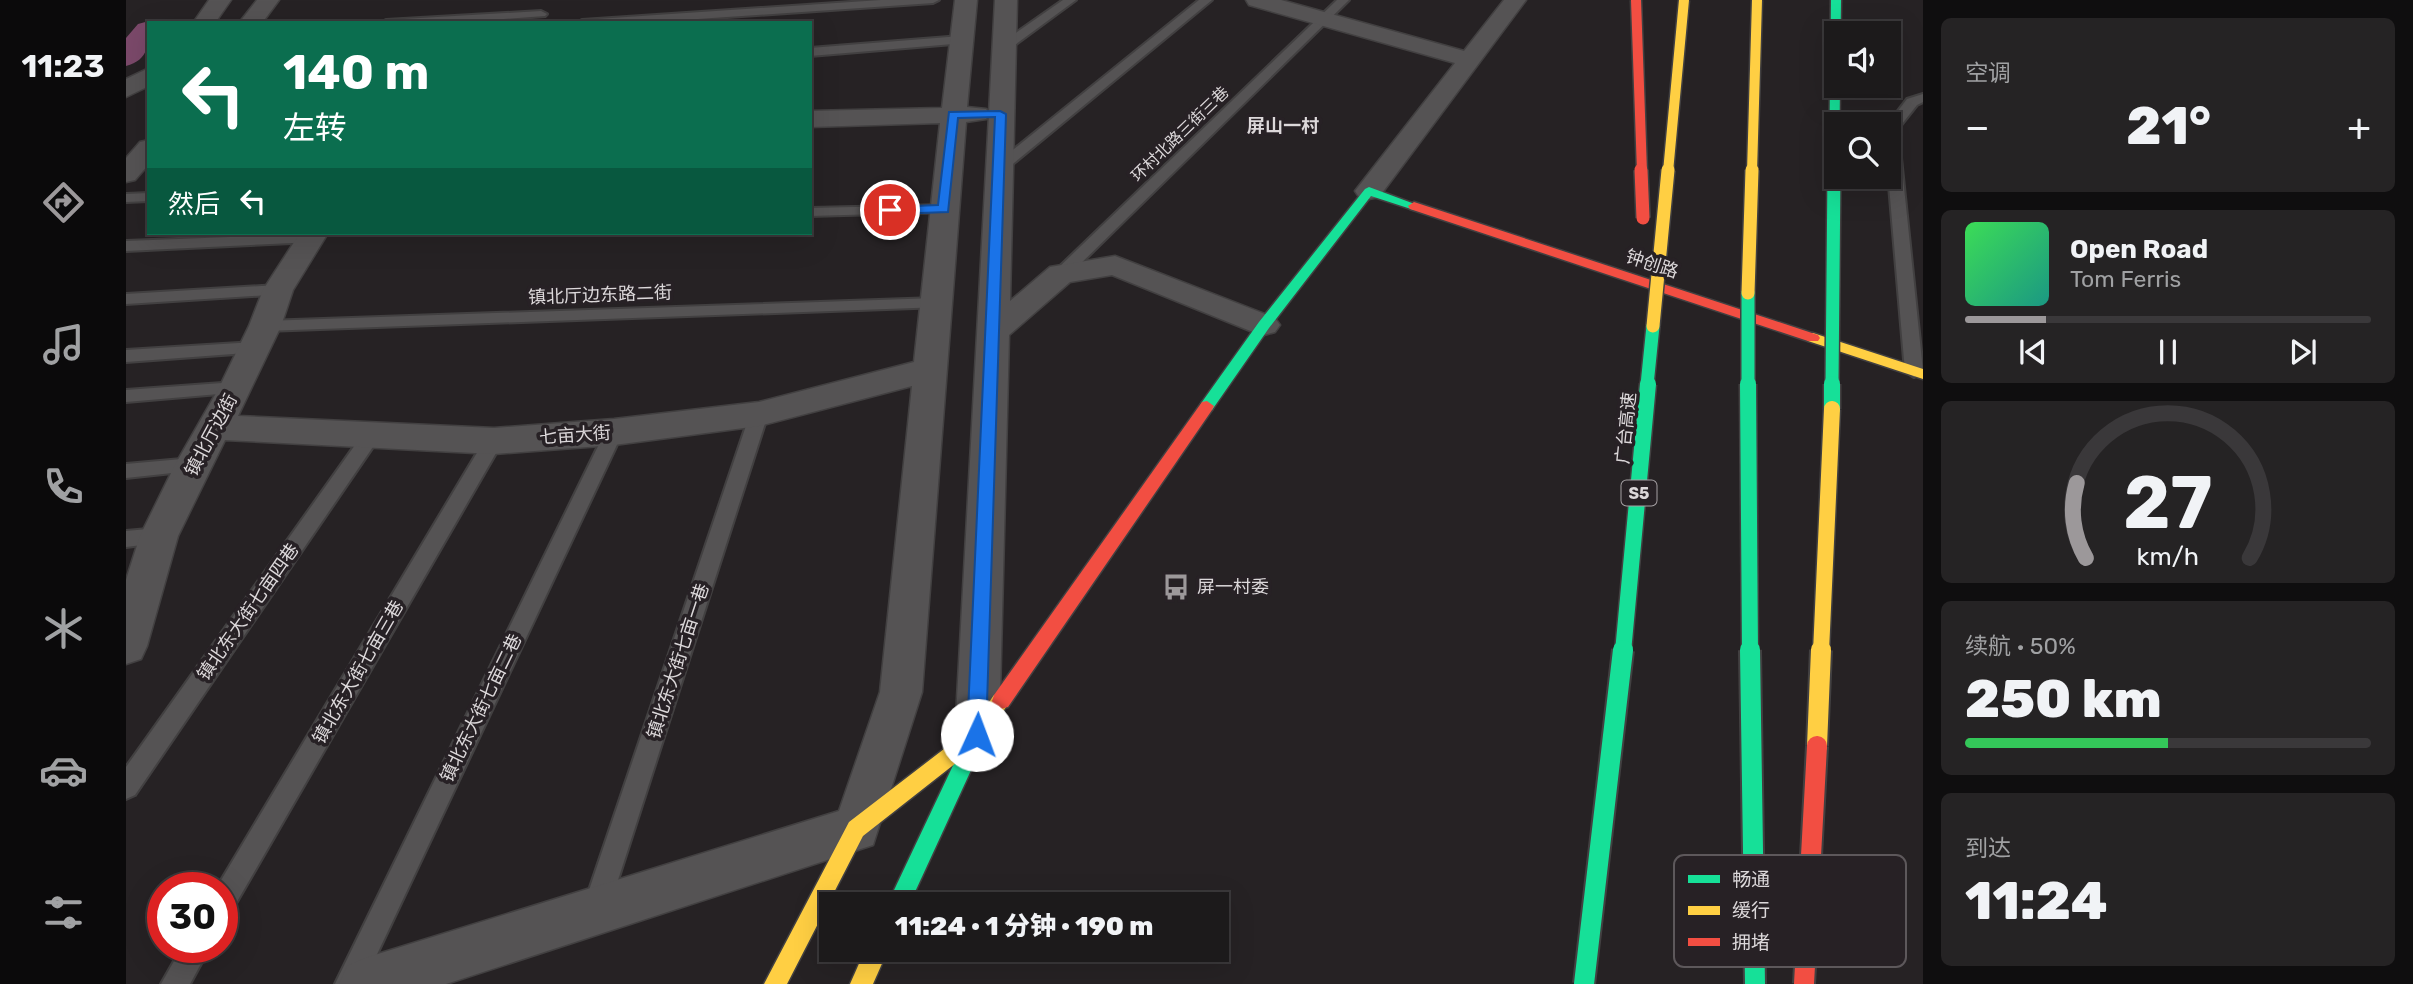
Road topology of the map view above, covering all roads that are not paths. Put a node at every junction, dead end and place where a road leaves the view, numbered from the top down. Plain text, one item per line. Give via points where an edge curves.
1 (220, 0) edge
2 (268, 0) edge
3 (547, 0) edge
4 (933, 0) edge
5 (965, 0) edge
6 (1006, 0) edge
7 (1070, 0) edge
8 (1206, 0) edge
9 (1257, 0) edge
10 (1343, 0) edge
11 (1515, 0) edge
12 (1636, 0) edge
13 (1684, 0) edge
14 (1757, 0) edge
15 (1836, 0) edge
16 (538, 18) edge
17 (1324, 19) junction
18 (205, 21) edge
19 (252, 21) edge
20 (447, 21) edge
21 (613, 21) edge
22 (961, 40) junction
23 (1004, 47) junction
24 (812, 52) edge
25 (1468, 59) junction
26 (147, 76) edge
27 (126, 90) edge
28 (1923, 98) edge
29 (953, 114) junction
30 (1000, 114) junction
31 (812, 119) edge
32 (147, 150) edge
33 (998, 169) junction
34 (126, 174) edge
35 (1369, 191) junction
36 (147, 197) edge
37 (126, 198) edge
38 (944, 209) junction
39 (812, 212) edge
40 (311, 236) edge
41 (126, 246) edge
42 (1061, 274) junction
43 (278, 290) junction
44 (126, 299) edge
45 (936, 303) junction
46 (1264, 325) junction
47 (993, 331) junction
48 (260, 337) junction
49 (126, 356) edge
50 (929, 370) junction
51 (1919, 372) edge
52 (236, 388) junction
53 (126, 396) edge
54 (1647, 407) junction
55 (759, 414) junction
56 (216, 427) junction
57 (614, 432) junction
58 (371, 436) junction
59 (494, 441) junction
60 (193, 465) junction
61 (126, 471) edge
62 (143, 537) edge
63 (127, 637) edge
64 (977, 735) junction
65 (126, 787) edge
66 (856, 829) junction
67 (1753, 855) edge
68 (1811, 855) edge
69 (238, 876) edge
70 (904, 892) edge
71 (596, 909) junction
72 (871, 962) edge
73 (187, 963) edge
74 (175, 984) edge
75 (349, 984) edge
76 (365, 984) edge
77 (775, 984) edge
78 (861, 984) edge
79 (1584, 984) edge

1 - 18 street
2 - 19 street
3 - 16 lane
4 - 21 lane
5 - 22 street
6 - 23 street
7 - 23 lane
8 - 33 lane
9 - 17 street
10 - 17 lane, 环村北路三街三巷
11 - 25 street
12 - 54 main road, bridge
13 - 54 main road, 广台高速 / S5, bridge
14 - 67 main road, bridge via 1747,406
15 - 68 main road, bridge via 1835,326
16 - 20 lane
17 - 25 street
17 - 42 lane, 环村北路三街三巷
22 - 24 lane
22 - 29 street
23 - 30 street
25 - 35 street
26 - 27 street
28 - 51 lane via 1912,102 1891,129
29 - 30 street
29 - 31 street
29 - 38 street
30 - 33 street
32 - 34 street
33 - 47 street
35 - 46 main road
35 - 51 main road, 钟创路
36 - 37 lane
38 - 39 lane
38 - 45 street
40 - 41 lane
40 - 43 street, 镇北厅边街
42 - 46 street via 1115,265
42 - 47 street
43 - 44 lane
43 - 48 street, 镇北厅边街
45 - 48 lane, 镇北厅边东路二街
45 - 50 street
46 - 64 main road
47 - 64 street
48 - 49 lane, 镇北厅边东路二街
48 - 52 street, 镇北厅边街
50 - 55 street, 七亩大街
50 - 66 street via 901,692
52 - 53 lane
52 - 56 street, 镇北厅边街
54 - 79 main road, 广台高速 / S5, bridge via 1616,724
55 - 57 street, 七亩大街
55 - 71 lane, 镇北东大街七亩一巷
56 - 58 street, 七亩大街
56 - 60 street, 镇北厅边街
57 - 59 street, 七亩大街
57 - 75 lane, 镇北东大街七亩二巷
58 - 59 street, 七亩大街
58 - 65 lane, 镇北东大街七亩四巷
59 - 69 lane, 镇北东大街七亩三巷
60 - 61 lane
60 - 62 street, 镇北厅边街
62 - 63 street, 镇北厅边街
64 - 66 main road
64 - 70 main road
66 - 71 street
66 - 77 main road
71 - 76 street
72 - 78 main road
73 - 74 lane

